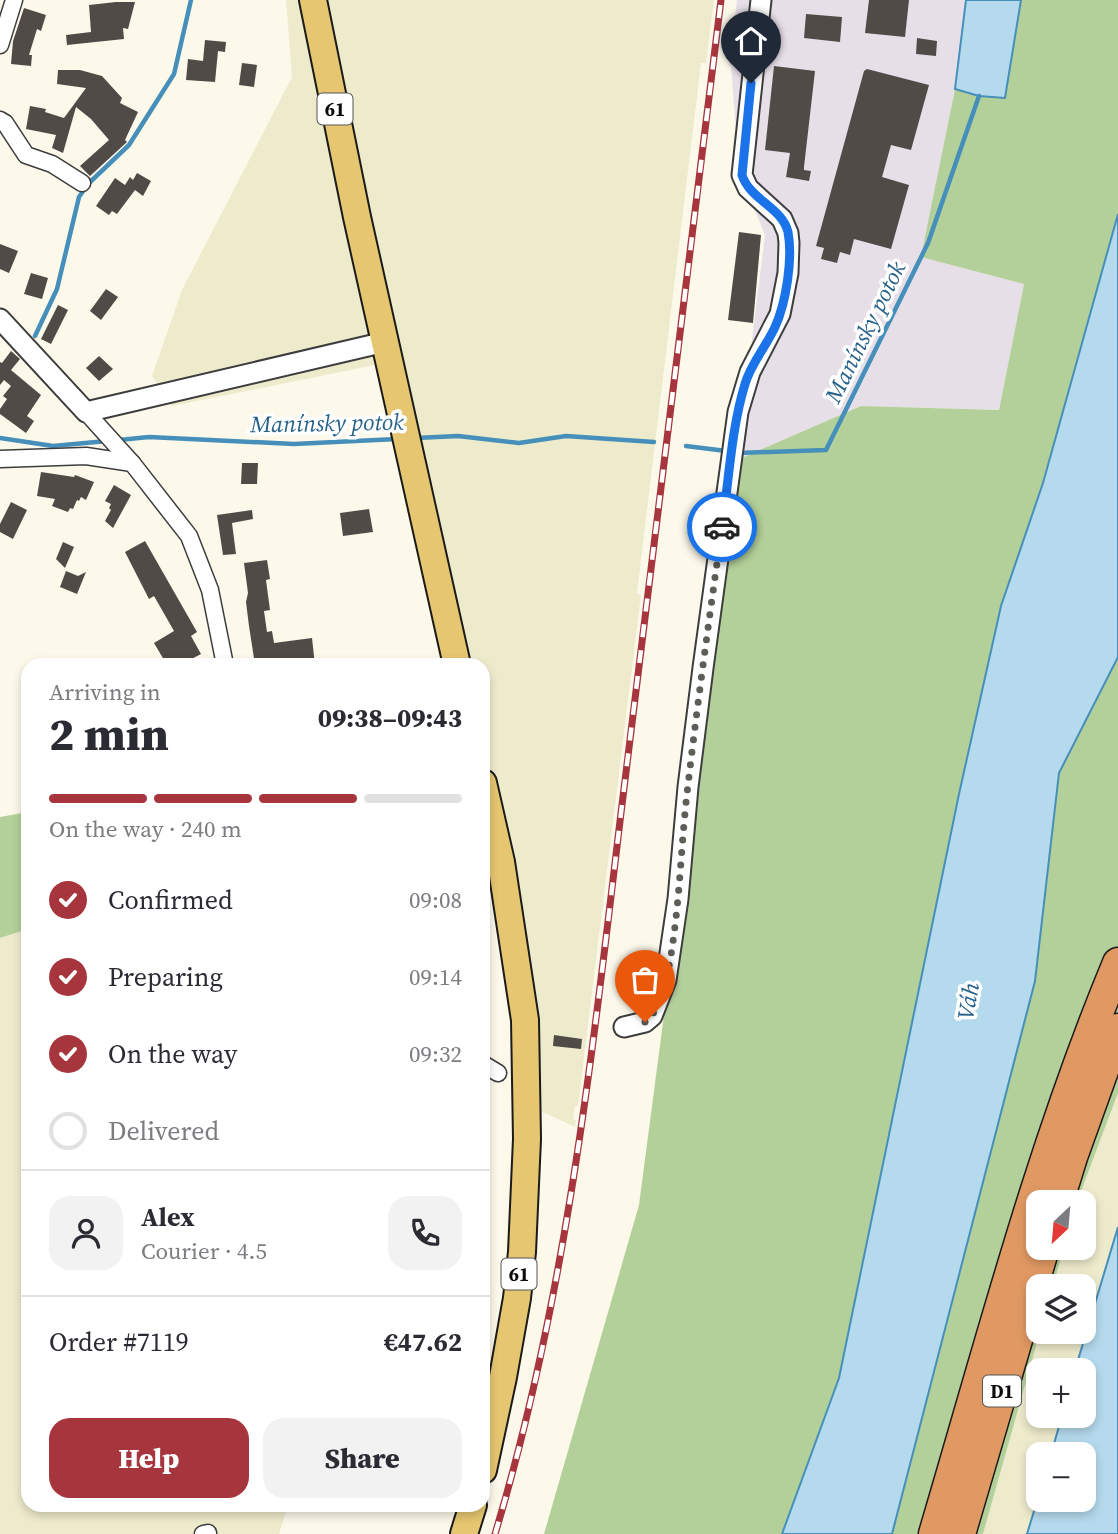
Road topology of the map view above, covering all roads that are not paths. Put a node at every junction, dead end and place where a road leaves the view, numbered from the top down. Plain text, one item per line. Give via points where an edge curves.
1 (14, 0) edge
2 (313, 0) edge
3 (761, 0) edge
4 (0, 45) edge
5 (0, 120) edge
6 (82, 183) dead end
7 (0, 319) edge
8 (384, 342) junction
9 (86, 412) junction
10 (0, 459) edge
11 (132, 463) junction
12 (224, 658) edge
13 (455, 658) edge
14 (490, 814) edge
15 (1118, 963) edge
16 (624, 1027) dead end
17 (1118, 1029) edge
18 (490, 1068) edge
19 (498, 1073) dead end
20 (1062, 1190) edge
21 (1040, 1260) edge
22 (490, 1437) edge
23 (471, 1512) edge
24 (464, 1534) edge
25 (934, 1534) edge
26 (960, 1534) edge

1 - 4 street
2 - 8 main road, 61
3 - 16 street via 742,175 748,188 785,225 788,273 780,314 746,383 735,437 666,980 652,1016
5 - 6 street via 26,155 52,164
7 - 9 street
8 - 9 street
8 - 13 main road, 61
9 - 11 street
10 - 11 street via 86,456
11 - 12 street via 189,536 210,590
14 - 22 main road, 61 via 525,1020 527,1128 517,1298
15 - 25 highway, D1 via 1050,1148
17 - 20 highway
18 - 19 street
21 - 26 highway, D1
23 - 24 main road

